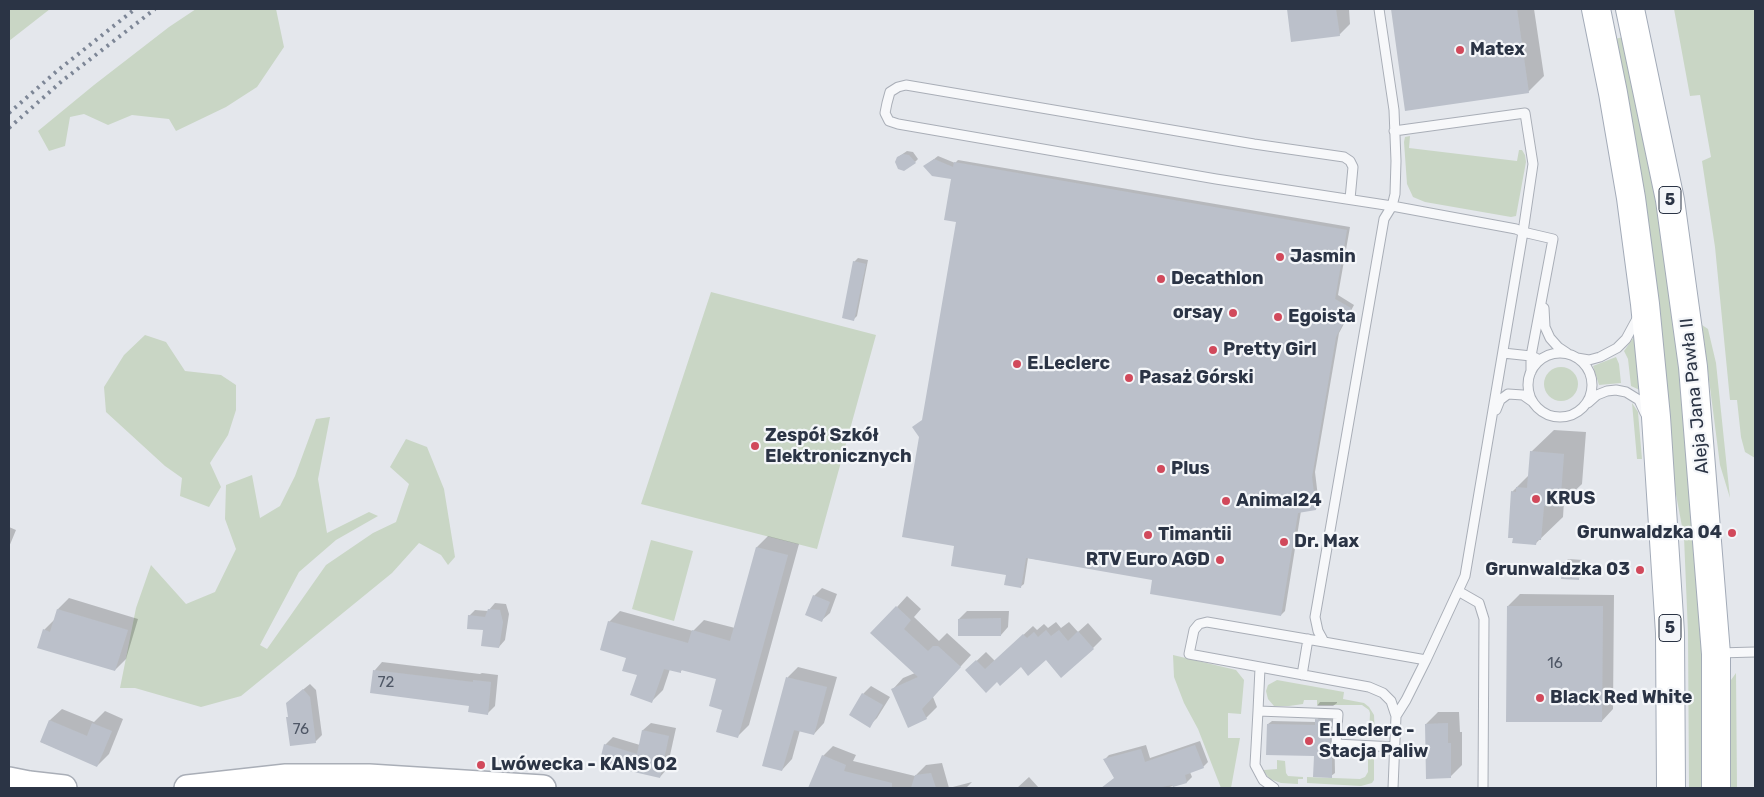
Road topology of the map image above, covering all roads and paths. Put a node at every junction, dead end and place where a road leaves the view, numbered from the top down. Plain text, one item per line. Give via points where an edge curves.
1 (1379, 9) edge
2 (1596, 9) edge
3 (1630, 9) edge
4 (1394, 130) junction
5 (1350, 199) junction
6 (1392, 206) junction
7 (1524, 232) junction
8 (1545, 285) junction
9 (1645, 304) junction
10 (1503, 353) junction
11 (1531, 356) junction
12 (1573, 356) junction
13 (1541, 360) junction
14 (1531, 372) junction
15 (1533, 403) junction
16 (1587, 403) junction
17 (1491, 421) junction
18 (1659, 468) junction
19 (1458, 592) junction
20 (1308, 639) junction
21 (1324, 642) junction
22 (1755, 652) edge
23 (1716, 654) junction
24 (1426, 660) junction
25 (1260, 668) junction
26 (1302, 675) junction
27 (1258, 710) junction
28 (1396, 716) junction
29 (1395, 747) junction
30 (9, 780) edge
31 (64, 788) edge
32 (187, 788) edge
33 (542, 788) edge
34 (1274, 788) edge
35 (1393, 788) edge
36 (1483, 788) edge
37 (1671, 788) edge
38 (1716, 788) edge

1 - 4 lane
2 - 9 main road, 5 via 1631,198
3 - 23 main road, Aleja Jana Pawła II / 5 via 1670,200 1685,303 1700,440
4 - 6 lane via 1396,161
4 - 7 lane via 1525,113 1533,164
5 - 5 lane via 898,124 889,121 885,113 890,92 906,84 1244,143 1344,157 1352,167
5 - 6 lane
6 - 7 lane
6 - 21 lane via 1384,219 1315,617
7 - 8 lane via 1553,239
7 - 10 lane
8 - 11 lane
8 - 12 lane via 1545,327 1558,347
9 - 12 lane via 1626,338 1616,348 1589,360
9 - 18 main road, 5
10 - 11 lane
10 - 17 lane
11 - 13 lane
11 - 14 lane
12 - 13 lane via 1554,354
12 - 16 lane via 1585,364 1590,373 1591,393
13 - 14 lane
14 - 15 lane via 1528,382
15 - 16 lane via 1541,411 1560,418 1571,416
15 - 17 lane via 1523,395 1508,394 1500,400
16 - 18 lane via 1597,395 1616,390 1639,400
17 - 19 lane via 1465,576
18 - 37 main road, 5 via 1670,633
19 - 24 lane
19 - 36 lane via 1479,603 1484,620
20 - 21 lane
20 - 25 lane via 1208,622 1199,624 1194,630 1189,654
20 - 26 lane
21 - 24 lane
22 - 23 lane
23 - 38 main road, Aleja Jana Pawła II / 5
24 - 28 lane
25 - 26 lane
25 - 27 lane
26 - 28 lane via 1369,687 1390,701
27 - 29 lane via 1338,714 1336,744
27 - 34 lane via 1256,765 1264,780
28 - 29 lane
29 - 35 lane
30 - 31 street
32 - 33 street via 286,777 369,777

